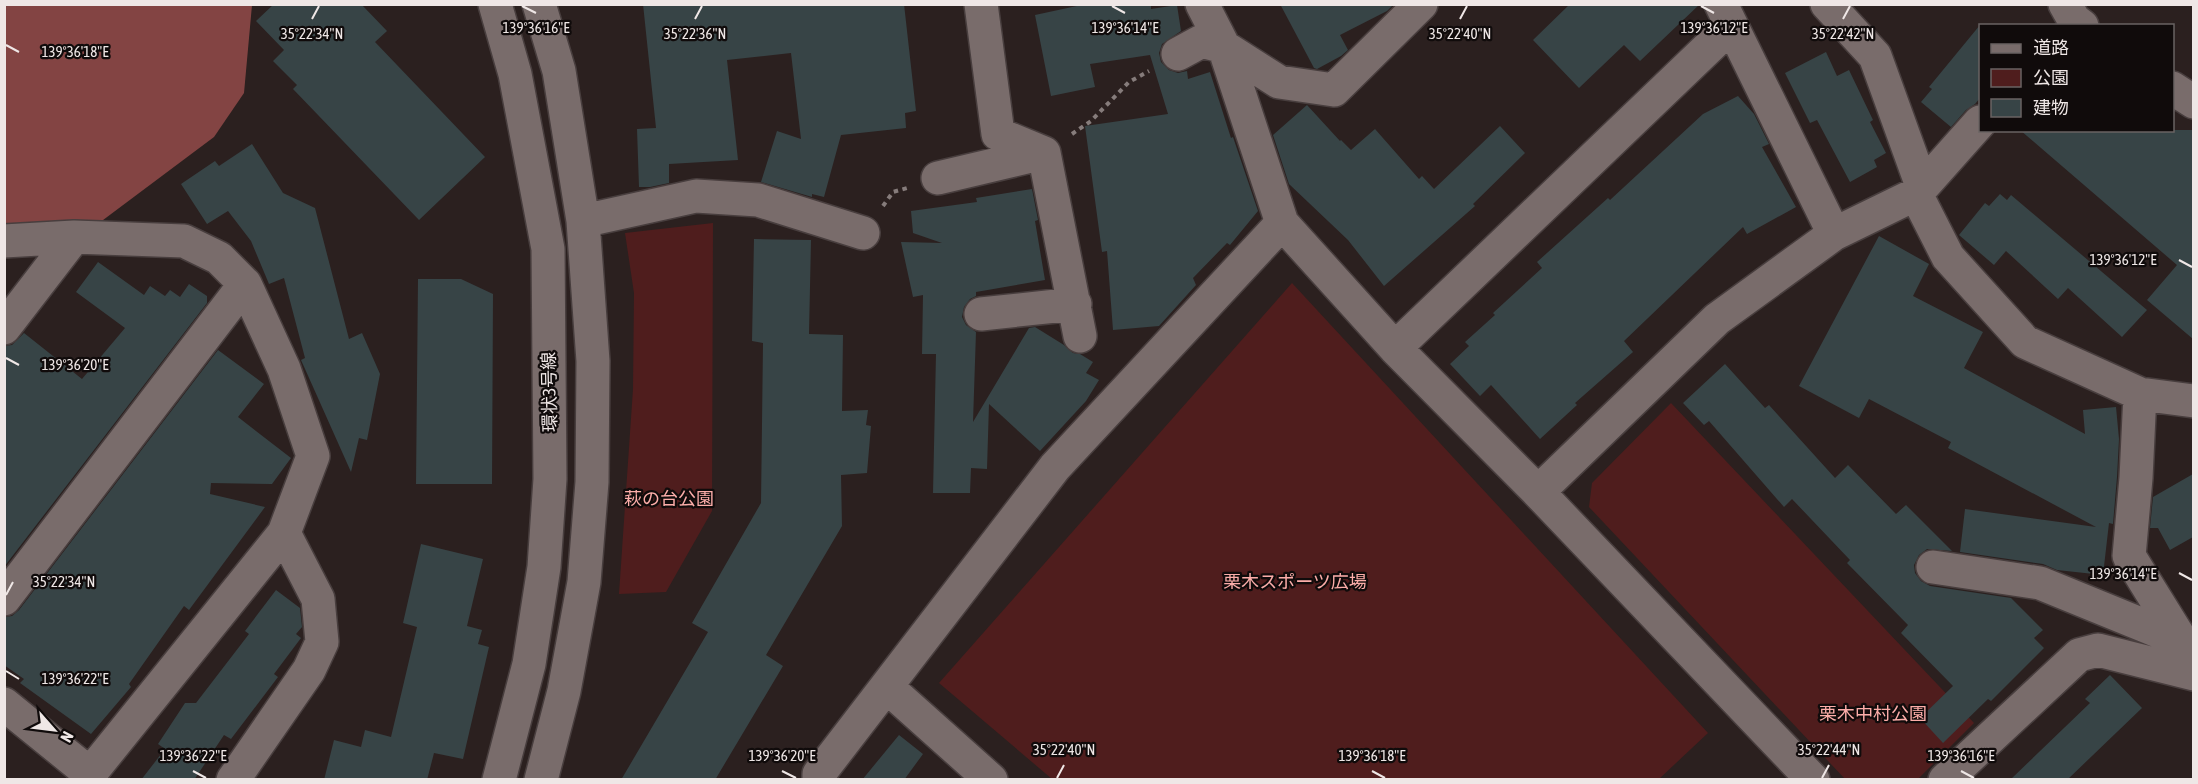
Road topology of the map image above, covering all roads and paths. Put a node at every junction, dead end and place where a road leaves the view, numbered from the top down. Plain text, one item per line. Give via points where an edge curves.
1 (495, 4) edge
2 (539, 4) edge
3 (981, 4) edge
4 (1202, 4) edge
5 (1421, 4) edge
6 (1827, 4) edge
7 (1726, 15) edge
8 (1224, 47) junction
9 (1178, 54) joint
10 (2174, 89) edge
11 (2193, 102) edge
12 (1979, 123) edge
13 (1044, 153) junction
14 (938, 178) joint
15 (1919, 190) junction
16 (583, 221) junction
17 (1282, 223) junction
18 (864, 233) joint
19 (1834, 234) junction
20 (74, 237) junction
21 (4, 241) edge
22 (245, 285) junction
23 (1075, 304) junction
24 (981, 314) dead end
25 (4, 328) edge
26 (1080, 336) dead end
27 (1395, 348) junction
28 (2140, 394) junction
29 (2193, 401) edge
30 (1538, 492) junction
31 (284, 533) junction
32 (1933, 567) dead end
33 (4, 599) edge
34 (2188, 651) edge
35 (2193, 674) edge
36 (887, 687) junction
37 (4, 704) edge
38 (87, 776) edge
39 (233, 780) edge
40 (499, 780) edge
41 (541, 780) edge
42 (819, 780) edge
43 (991, 780) edge
44 (1813, 780) edge
45 (1945, 780) edge

1 - 40 street, 環状3号線 via 515,74 548,249 550,479 544,567 529,664
2 - 16 street via 559,71
3 - 13 street via 998,134
4 - 8 street
5 - 8 street via 1334,90 1279,82
6 - 15 street via 1875,56
7 - 19 street
7 - 27 street
8 - 9 street via 1202,41
8 - 17 street
9 - 13 path via 1129,82 1090,121
10 - 11 street
12 - 15 street
13 - 14 street
13 - 23 street
14 - 18 path via 893,192
15 - 19 street
15 - 28 street via 1948,257 2025,342
16 - 18 street via 696,196 758,200
16 - 41 street via 593,361 592,482 582,593 564,691
17 - 27 street
17 - 36 street via 1055,467
19 - 30 street via 1717,320
20 - 21 street
20 - 22 street via 184,241 219,258
20 - 25 street
22 - 31 street via 284,369 313,456
22 - 33 street
23 - 24 street
23 - 26 street
27 - 30 street
28 - 29 street
28 - 34 street via 2129,556
30 - 44 street
31 - 38 street
31 - 39 street via 318,599 322,642 309,670
32 - 34 street via 2040,583
35 - 45 street via 2098,650 2079,655
36 - 42 street via 819,774
36 - 43 street
37 - 38 street

